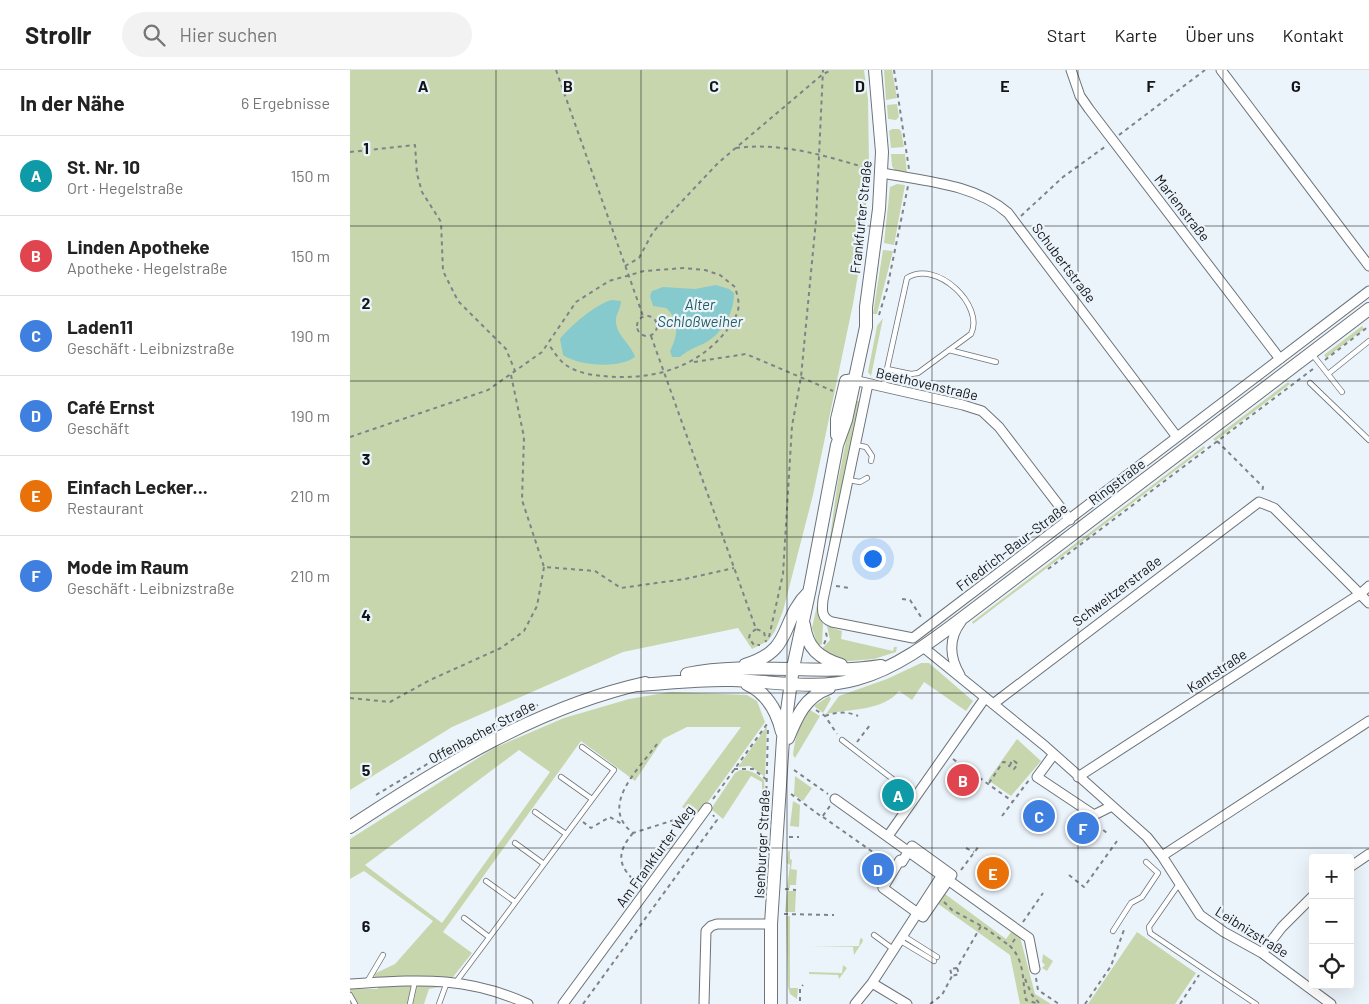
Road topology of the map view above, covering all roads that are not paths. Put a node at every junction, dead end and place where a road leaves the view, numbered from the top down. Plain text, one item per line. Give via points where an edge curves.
1 (875, 70) edge
2 (1071, 70) edge
3 (1222, 70) edge
4 (882, 173) junction
5 (1369, 266) edge
6 (1369, 291) edge
7 (1369, 308) edge
8 (1369, 341) edge
9 (949, 350) junction
10 (1312, 353) junction
11 (1280, 359) junction
12 (996, 362) dead end
13 (887, 369) junction
14 (1328, 374) junction
15 (850, 380) junction
16 (1310, 383) dead end
17 (868, 384) junction
18 (883, 387) junction
19 (1342, 392) dead end
20 (1177, 437) junction
21 (1369, 440) edge
22 (856, 445) junction
23 (871, 461) dead end
24 (867, 478) dead end
25 (848, 480) junction
26 (1070, 520) junction
27 (827, 580) junction
28 (1369, 586) edge
29 (810, 590) junction
30 (1360, 594) junction
31 (1369, 603) edge
32 (965, 616) junction
33 (804, 620) junction
34 (923, 647) junction
35 (896, 662) junction
36 (792, 668) junction
37 (850, 668) junction
38 (734, 674) junction
39 (963, 680) junction
40 (842, 683) junction
41 (790, 686) junction
42 (989, 701) junction
43 (1369, 721) edge
44 (783, 739) junction
45 (842, 740) road end
46 (582, 747) dead end
47 (1054, 754) junction
48 (785, 773) junction
49 (561, 777) dead end
50 (1078, 777) junction
51 (916, 797) junction
52 (592, 799) junction
53 (835, 799) road end
54 (1110, 807) junction
55 (707, 808) road end
56 (535, 812) dead end
57 (350, 827) edge
58 (566, 834) junction
59 (888, 836) junction
60 (515, 843) dead end
61 (909, 851) junction
62 (1369, 854) edge
63 (1162, 856) junction
64 (1146, 862) dead end
65 (544, 864) junction
66 (1354, 865) edge
67 (948, 879) junction
68 (486, 881) dead end
69 (1179, 884) junction
70 (1310, 899) edge
71 (515, 902) junction
72 (916, 912) junction
73 (464, 918) dead end
74 (771, 924) junction
75 (1113, 931) dead end
76 (874, 935) dead end
77 (489, 937) junction
78 (900, 938) junction
79 (893, 949) junction
80 (1262, 953) junction
81 (383, 955) dead end
82 (936, 959) dead end
83 (1034, 970) road end
84 (416, 980) junction
85 (452, 981) junction
86 (366, 983) junction
87 (872, 983) junction
88 (350, 984) edge
89 (350, 995) edge
90 (355, 1004) edge
91 (410, 1004) edge
92 (439, 1004) edge
93 (528, 1004) edge
94 (562, 1004) edge
95 (704, 1004) edge
96 (772, 1004) edge
97 (855, 1004) edge
98 (906, 1004) edge
99 (1256, 1004) edge
100 (1331, 1004) edge

1 - 4 main road, Frankfurter Straße
2 - 11 street, Marienstraße via 1080,96 1089,109
3 - 5 street
4 - 15 main road, Frankfurter Straße via 866,327
4 - 20 street, Schubertstraße via 972,192 993,201 1008,213
6 - 11 street, Friedrich-Baur-Straße
7 - 10 main road, Ringstraße
8 - 14 lane
9 - 12 lane
9 - 13 lane via 918,373
9 - 13 lane via 971,334 973,313 947,280 926,273 913,274 905,282
10 - 14 lane
10 - 32 main road, Ringstraße
11 - 20 street, Friedrich-Baur-Straße
13 - 18 lane
14 - 19 lane
15 - 17 street, Beethovenstraße
15 - 29 main road, Frankfurter Straße via 846,420 837,445
16 - 21 lane
17 - 18 street, Beethovenstraße
17 - 22 street
18 - 26 street, Beethovenstraße via 982,411 999,427
20 - 26 street, Friedrich-Baur-Straße
22 - 23 lane via 866,447 872,456
22 - 25 street
24 - 25 lane via 860,482
25 - 27 street
26 - 27 street, Friedrich-Baur-Straße via 913,638 825,618
27 - 29 street
28 - 30 street, Kantstraße
29 - 33 main road, Frankfurter Straße
29 - 38 main road via 798,603 776,649
30 - 31 street
30 - 42 street, Schweitzerstraße via 1274,508 1259,502
30 - 50 street, Kantstraße
32 - 34 main road, Ringstraße
32 - 39 street, Leibnizstraße via 952,638 953,660
33 - 36 main road, Frankfurter Straße
33 - 37 main road via 812,650 823,658
34 - 35 main road, Ringstraße
34 - 39 street, Leibnizstraße
35 - 37 main road, Ringstraße via 871,668
35 - 40 main road, Ringstraße via 865,677
36 - 37 main road, Ringstraße
36 - 38 main road, Offenbacher Straße
36 - 41 main road, Frankfurter Straße
38 - 41 main road, Offenbacher Straße
38 - 44 main road via 766,696 776,712
38 - 57 main road, Offenbacher Straße via 696,672 586,699 528,723 458,759
39 - 42 street, Leibnizstraße
40 - 41 main road, Ringstraße
40 - 48 main road via 815,694 802,708 788,738
41 - 44 main road, Isenburger Straße
42 - 47 street, Leibnizstraße
42 - 51 street, Schweitzerstraße
43 - 63 street
44 - 48 main road, Isenburger Straße
45 - 51 lane
46 - 52 lane via 614,770
47 - 50 street, Leibnizstraße
47 - 54 street via 1037,777 1094,815
48 - 74 main road, Isenburger Straße
49 - 52 lane
50 - 54 street, Leibnizstraße
51 - 59 street, Schweitzerstraße
52 - 58 lane
53 - 59 street
54 - 63 street, Leibnizstraße via 1139,830
55 - 94 street, Am Frankfurter Weg
56 - 58 lane
58 - 65 lane
59 - 61 street
60 - 65 lane
61 - 67 street
61 - 72 street via 882,888
62 - 66 street
63 - 69 street, Leibnizstraße
64 - 75 lane via 1158,873
65 - 71 lane
67 - 72 street
67 - 72 street via 923,917
67 - 83 street via 1029,938
68 - 71 lane
69 - 80 street, Leibnizstraße via 1208,922
69 - 99 lane via 1149,927 1150,933
70 - 80 street
71 - 77 lane
72 - 78 street
73 - 77 lane
74 - 95 street via 717,924 706,931
74 - 96 main road, Isenburger Straße
76 - 79 lane
77 - 85 lane
78 - 79 street
78 - 82 lane
79 - 87 street
80 - 100 street, Leibnizstraße
81 - 86 lane
84 - 85 street
84 - 86 street
84 - 91 lane
85 - 92 lane
85 - 93 street via 498,992
86 - 88 street
87 - 97 street
87 - 98 street
89 - 90 lane

